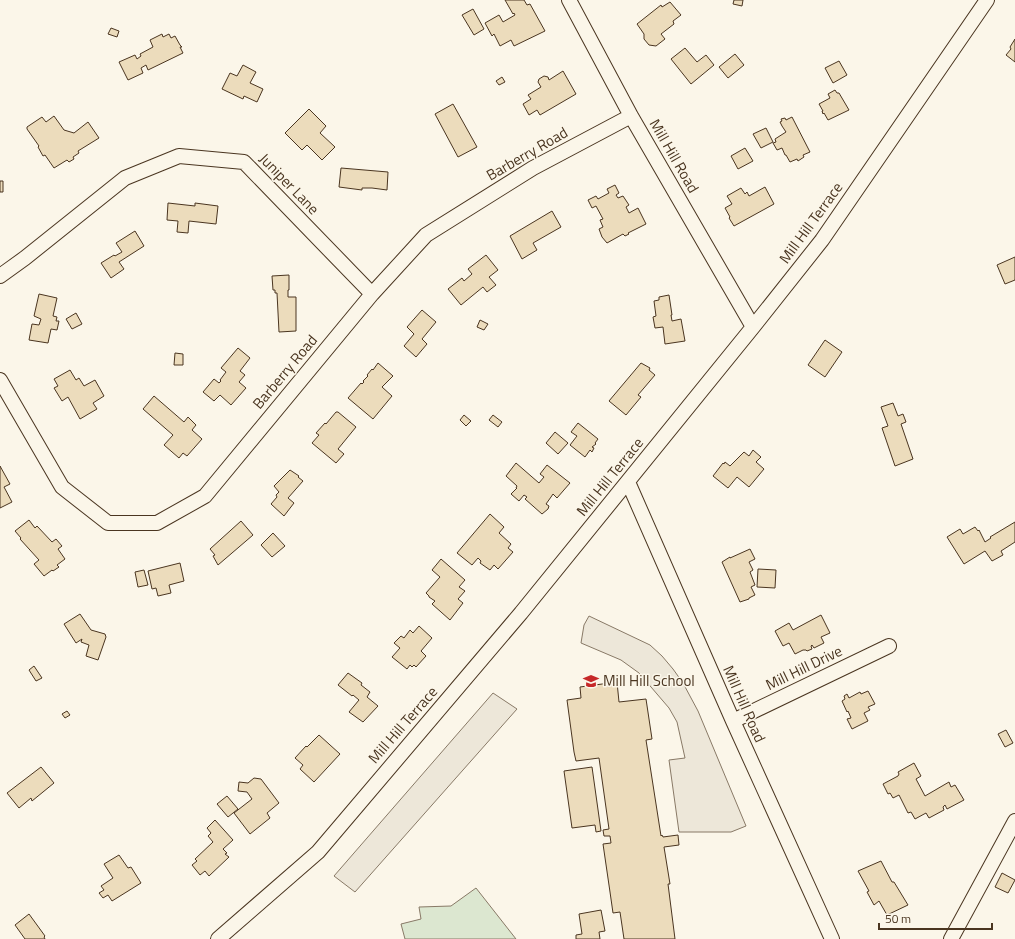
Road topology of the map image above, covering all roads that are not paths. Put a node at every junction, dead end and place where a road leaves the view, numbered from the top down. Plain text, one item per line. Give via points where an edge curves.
1 (569, 0) edge
2 (987, 0) edge
3 (631, 116) junction
4 (0, 276) edge
5 (372, 294) junction
6 (753, 327) junction
7 (0, 380) edge
8 (628, 482) junction
9 (889, 646) dead end
10 (733, 721) junction
11 (1015, 821) edge
12 (218, 939) edge
13 (832, 939) edge
14 (951, 939) edge

1 - 3 street, Mill Hill Road
2 - 6 street, Mill Hill Terrace via 822,240
3 - 5 street, Barberry Road via 534,168 426,235
3 - 6 street, Mill Hill Road
4 - 5 street, Juniper Lane via 125,178 179,156 244,162
5 - 7 street, Barberry Road via 204,496 156,523 108,523 62,487
6 - 8 street, Mill Hill Terrace
8 - 10 street, Mill Hill Road
8 - 12 street, Mill Hill Terrace via 522,613 318,852
9 - 10 street, Mill Hill Drive
10 - 13 street, Mill Hill Road
11 - 14 street

